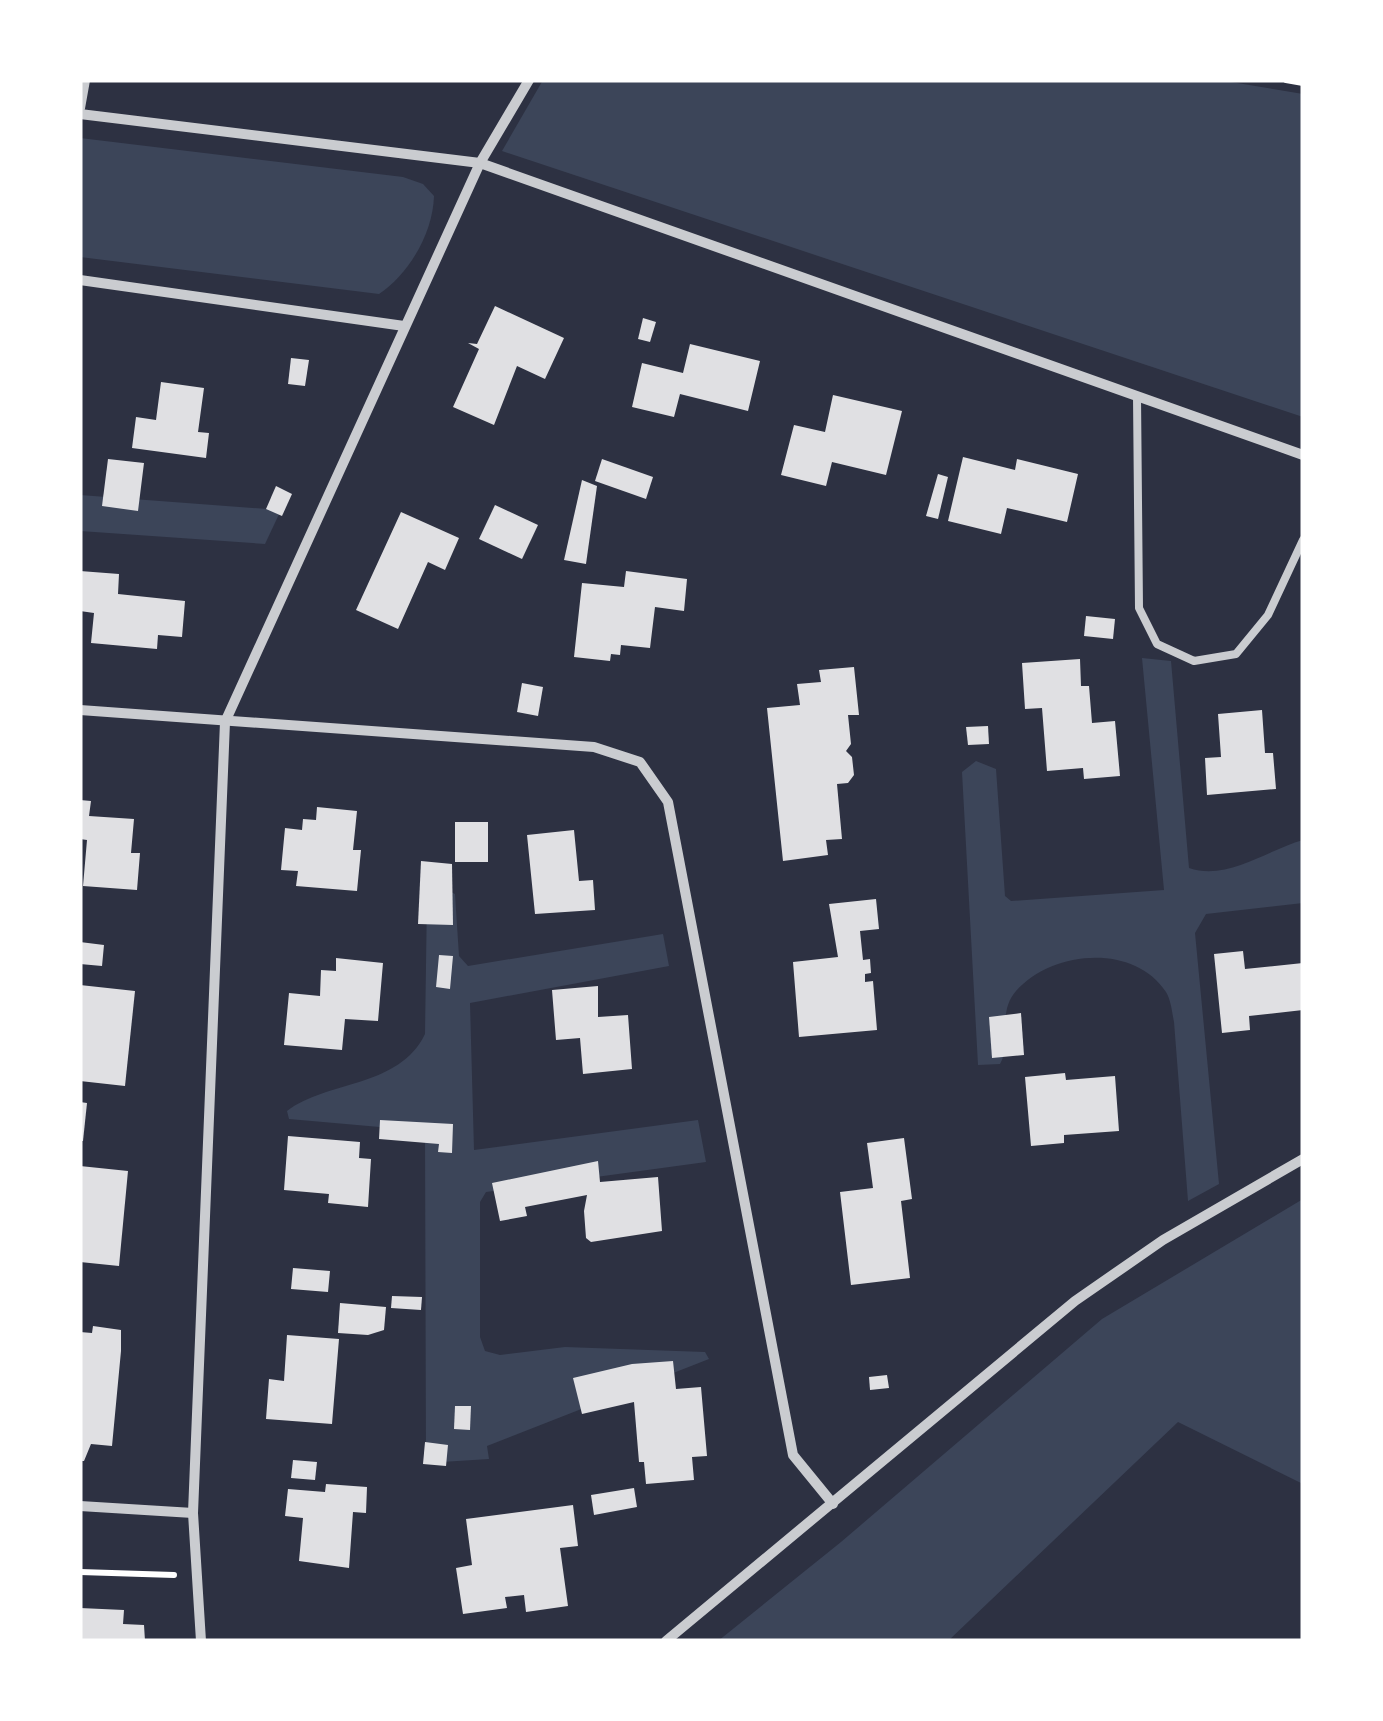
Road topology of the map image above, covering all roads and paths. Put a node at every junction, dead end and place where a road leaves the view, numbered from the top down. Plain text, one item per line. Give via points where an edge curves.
1 (85, 80) edge
2 (528, 80) edge
3 (1286, 80) edge
4 (1303, 83) edge
5 (80, 111) edge
6 (480, 163) junction
7 (80, 280) edge
8 (404, 326) junction
9 (1137, 396) junction
10 (1303, 455) edge
11 (1303, 540) edge
12 (80, 710) edge
13 (226, 722) junction
14 (1303, 1158) edge
15 (834, 1504) junction
16 (80, 1506) edge
17 (192, 1513) junction
18 (80, 1572) edge
19 (197, 1576) junction
20 (201, 1641) edge
21 (666, 1641) edge

1 - 5 street
2 - 6 street
3 - 4 path
5 - 6 street
6 - 8 street
6 - 9 street
7 - 8 street
8 - 13 street
9 - 10 street
9 - 11 lane via 1139,608 1156,644 1194,661 1236,654 1268,615
12 - 13 street
13 - 15 street via 594,748 640,762 668,802 793,1454
13 - 17 street
14 - 15 street via 1075,1301
15 - 21 street
16 - 17 street
17 - 19 street
18 - 19 path
19 - 20 street

